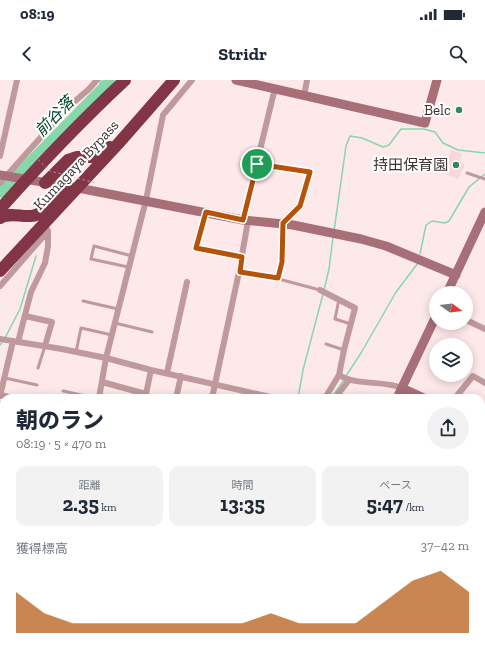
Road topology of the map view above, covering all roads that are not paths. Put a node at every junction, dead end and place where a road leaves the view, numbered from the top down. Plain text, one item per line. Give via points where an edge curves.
1 (17, 80) edge
2 (97, 80) edge
3 (124, 80) edge
4 (174, 80) edge
5 (192, 80) edge
6 (236, 80) edge
7 (307, 80) edge
8 (437, 80) edge
9 (275, 88) junction
10 (304, 96) junction
11 (118, 144) junction
12 (0, 156) edge
13 (257, 164) junction
14 (467, 173) dead end
15 (2, 178) edge
16 (485, 179) edge
17 (26, 180) junction
18 (45, 183) junction
19 (73, 187) junction
20 (146, 200) junction
21 (0, 209) edge
22 (206, 212) junction
23 (485, 212) edge
24 (0, 218) edge
25 (246, 220) junction
26 (283, 223) junction
27 (482, 225) edge
28 (46, 228) junction
29 (132, 256) junction
30 (242, 257) junction
31 (129, 268) junction
32 (0, 271) edge
33 (240, 272) junction
34 (456, 275) junction
35 (278, 278) junction
36 (187, 282) dead end
37 (0, 286) edge
38 (450, 286) edge
39 (320, 290) joint
40 (339, 299) junction
41 (84, 301) dead end
42 (118, 309) junction
43 (25, 316) junction
44 (115, 323) junction
45 (473, 323) edge
46 (351, 324) junction
47 (485, 328) edge
48 (429, 330) edge
49 (152, 332) dead end
50 (112, 335) junction
51 (0, 339) edge
52 (16, 342) junction
53 (326, 344) dead end
54 (46, 346) junction
55 (344, 350) junction
56 (76, 352) junction
57 (106, 358) junction
58 (38, 368) dead end
59 (151, 370) junction
60 (167, 373) junction
61 (181, 376) junction
62 (5, 378) junction
63 (344, 378) junction
64 (102, 382) junction
65 (485, 383) edge
66 (215, 384) junction
67 (37, 385) dead end
68 (402, 388) junction
69 (63, 391) dead end
70 (1, 394) edge
71 (77, 394) edge
72 (100, 394) edge
73 (177, 394) edge
74 (213, 394) edge
75 (258, 394) edge
76 (329, 394) edge
77 (337, 394) edge
78 (399, 394) edge
79 (415, 394) edge
80 (457, 394) edge

1 - 12 street
2 - 15 street via 67,108
3 - 17 highway, Kumagaya Bypass
4 - 11 highway, Kumagaya Bypass
5 - 20 street via 163,114
6 - 9 street
7 - 10 street
8 - 10 street via 424,122
9 - 10 street
9 - 13 street
11 - 18 highway via 112,145 103,153 68,160
11 - 19 highway, Kumagaya Bypass
13 - 25 street
13 - 26 street via 310,172 300,206
14 - 16 lane
15 - 17 street
17 - 18 street
17 - 21 highway, Kumagaya Bypass
18 - 19 street
19 - 20 street
19 - 24 highway via 42,213 32,217 6,214
19 - 28 highway, Kumagaya Bypass
20 - 22 street
20 - 29 street
22 - 25 street
22 - 30 lane via 196,248
23 - 27 street
25 - 26 street
25 - 30 street
26 - 34 street via 360,238
26 - 35 lane via 282,262
27 - 34 street
28 - 32 highway, Kumagaya Bypass
28 - 37 street
28 - 43 street via 48,246 45,263 31,292
29 - 31 street
29 - 31 lane via 94,246 91,259
30 - 33 street
31 - 42 street
33 - 35 lane
33 - 66 street
34 - 38 street
35 - 39 lane
36 - 60 street
39 - 40 street
40 - 46 street via 355,308
40 - 46 lane via 335,319
41 - 42 lane
42 - 44 street
43 - 52 street
43 - 54 street via 52,322
44 - 49 lane
44 - 50 street
45 - 47 street
46 - 55 street
48 - 68 street
50 - 56 lane via 81,328
50 - 57 street
51 - 52 street
52 - 54 street
52 - 62 street
53 - 55 lane
54 - 56 street
54 - 58 lane
55 - 63 street
56 - 57 street
57 - 59 street
57 - 64 street
59 - 60 street
59 - 64 street via 146,394
60 - 61 street
61 - 66 street
61 - 73 street
62 - 67 lane
62 - 70 street
63 - 68 street
63 - 76 street
63 - 77 street
64 - 72 street
65 - 80 street via 472,376
66 - 74 street
66 - 75 street
68 - 78 street
68 - 79 street
69 - 71 lane

